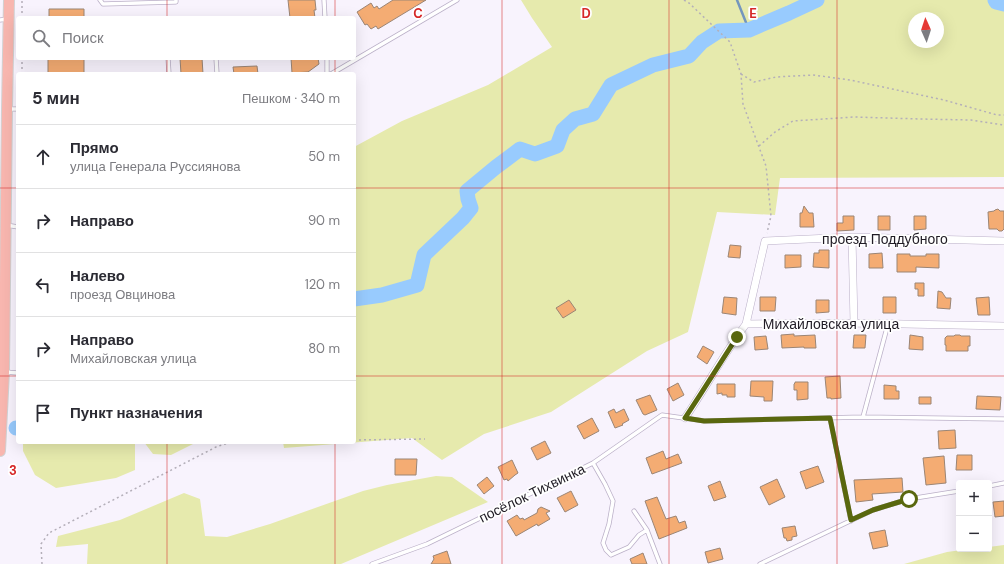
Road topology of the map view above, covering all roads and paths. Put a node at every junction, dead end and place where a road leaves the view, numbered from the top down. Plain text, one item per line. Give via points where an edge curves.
1 (10, 0) edge
2 (22, 0) edge
3 (100, 0) edge
4 (176, 0) edge
5 (324, 0) edge
6 (457, 0) edge
7 (684, 0) edge
8 (22, 16) edge
9 (325, 16) edge
10 (5, 19) edge
11 (356, 59) edge
12 (22, 60) edge
13 (168, 60) edge
14 (216, 60) edge
15 (326, 60) edge
16 (354, 60) edge
17 (22, 72) edge
18 (169, 72) edge
19 (217, 72) edge
20 (327, 72) edge
21 (333, 72) edge
22 (741, 74) junction
23 (4, 92) edge
24 (7, 109) junction
25 (16, 109) edge
26 (1004, 115) edge
27 (1004, 125) edge
28 (759, 146) junction
29 (5, 224) junction
30 (16, 227) edge
31 (852, 237) junction
32 (766, 241) junction
33 (1004, 241) edge
34 (854, 323) junction
35 (746, 324) junction
36 (888, 324) junction
37 (1004, 326) edge
38 (4, 372) junction
39 (16, 373) edge
40 (863, 417) junction
41 (685, 418) junction
42 (830, 418) junction
43 (1004, 419) edge
44 (425, 439) dead end
45 (356, 440) edge
46 (225, 444) edge
47 (0, 451) edge
48 (593, 463) junction
49 (1004, 483) edge
50 (992, 485) edge
51 (956, 491) edge
52 (634, 511) dead end
53 (851, 520) junction
54 (647, 530) junction
55 (42, 564) edge
56 (372, 564) edge
57 (660, 564) edge
58 (760, 564) edge

1 - 10 main road
2 - 8 path
3 - 4 lane via 103,4
5 - 9 lane
6 - 11 lane
7 - 22 path via 730,42
10 - 23 main road
12 - 17 path
13 - 18 lane
14 - 19 lane
15 - 20 lane
16 - 21 lane
22 - 26 path via 754,82 776,77 813,75 850,80
22 - 28 path via 743,104
23 - 24 main road
24 - 25 lane
24 - 29 main road
27 - 28 path via 971,120 854,117 793,121
28 - 32 path via 766,166 771,216
29 - 30 lane
29 - 38 main road
31 - 32 street, проезд Поддубного
31 - 33 street, проезд Поддубного
31 - 34 street
32 - 35 street
34 - 35 street, Михайловская улица
34 - 36 street, Михайловская улица
35 - 41 street, Михайловская улица
36 - 37 street, Михайловская улица
36 - 40 lane
38 - 39 lane
38 - 47 main road
40 - 42 lane, посёлок Тихвинка
40 - 43 lane, посёлок Тихвинка
41 - 42 lane, посёлок Тихвинка via 704,421
41 - 48 lane, посёлок Тихвинка via 662,415
42 - 53 lane
44 - 45 path
46 - 55 path via 49,533 40,544
48 - 54 lane via 613,501 603,543 606,550 611,555 629,547
48 - 56 lane, посёлок Тихвинка via 427,544
49 - 50 lane
51 - 53 lane via 909,499
52 - 54 lane
53 - 58 lane
54 - 57 lane

